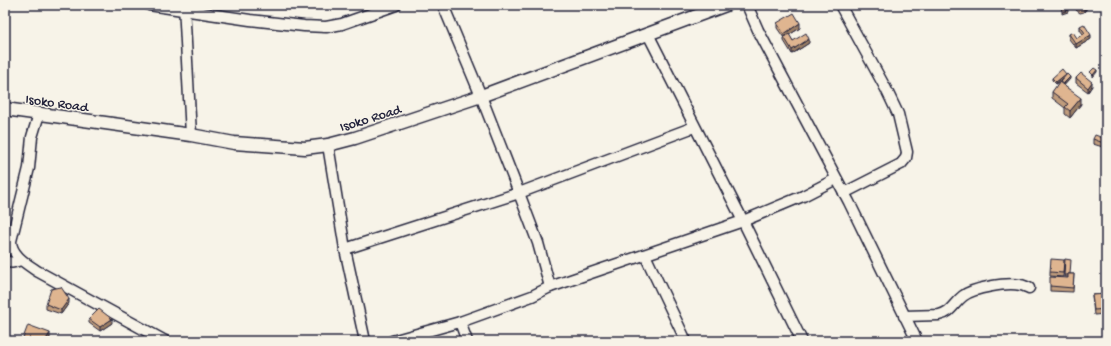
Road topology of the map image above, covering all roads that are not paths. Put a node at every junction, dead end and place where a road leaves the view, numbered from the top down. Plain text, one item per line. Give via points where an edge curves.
1 (150, 5) edge
2 (396, 5) edge
3 (443, 5) edge
4 (726, 5) edge
5 (747, 5) edge
6 (840, 5) edge
7 (184, 8) edge
8 (648, 34) junction
9 (481, 96) junction
10 (5, 109) edge
11 (39, 114) junction
12 (694, 126) junction
13 (191, 135) junction
14 (328, 145) junction
15 (836, 179) junction
16 (844, 192) junction
17 (519, 193) junction
18 (743, 221) junction
19 (346, 249) junction
20 (8, 250) edge
21 (645, 255) junction
22 (21, 260) junction
23 (5, 261) edge
24 (550, 287) junction
25 (1029, 288) dead end
26 (904, 316) junction
27 (460, 322) junction
28 (149, 337) edge
29 (165, 341) edge
30 (365, 341) edge
31 (392, 341) edge
32 (467, 341) edge
33 (686, 341) edge
34 (802, 341) edge
35 (917, 341) edge

1 - 7 street
2 - 7 street via 326,27 250,20
3 - 9 street
4 - 8 street, Isoko Road
5 - 15 street
6 - 16 street via 898,114 907,152 901,164
7 - 13 street
8 - 9 street, Isoko Road
8 - 12 street
9 - 14 street, Isoko Road
9 - 17 street
10 - 11 street, Isoko Road
11 - 13 street, Isoko Road
11 - 20 street
12 - 17 street
12 - 18 street
13 - 14 street, Isoko Road via 234,143 305,148
14 - 19 street
15 - 16 street
15 - 18 street
16 - 26 street
17 - 19 street
17 - 24 street via 538,243
18 - 21 street
18 - 34 street
19 - 30 street
20 - 22 street
21 - 24 street
21 - 33 street
22 - 23 street via 14,263
22 - 28 street
24 - 27 street
25 - 26 street via 1014,284 986,287 963,295 944,314
26 - 35 street
27 - 31 street
27 - 32 street
28 - 29 street

